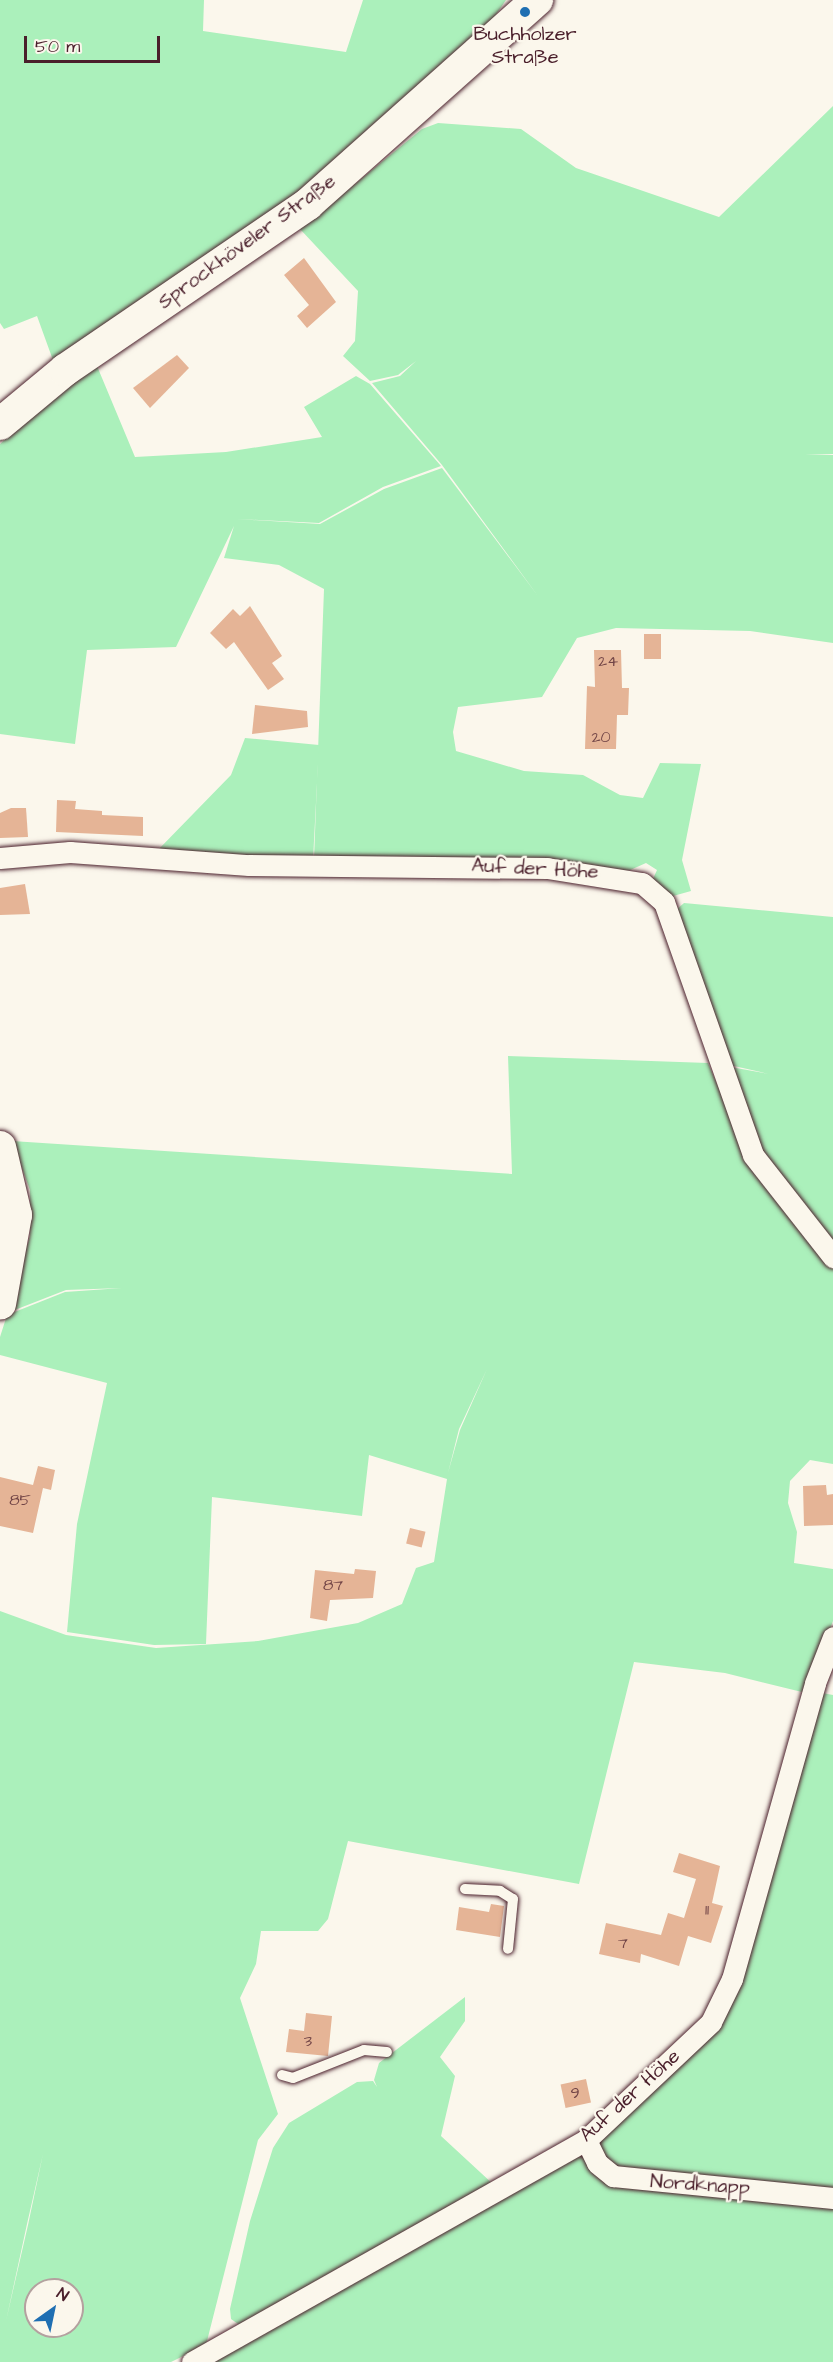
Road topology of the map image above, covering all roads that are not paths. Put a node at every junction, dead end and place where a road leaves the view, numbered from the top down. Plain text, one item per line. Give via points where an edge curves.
1 (537, 0) edge
2 (0, 424) edge
3 (0, 858) edge
4 (0, 1147) edge
5 (833, 1257) edge
6 (0, 1304) edge
7 (833, 1637) edge
8 (465, 1889) dead end
9 (508, 1948) dead end
10 (387, 2052) dead end
11 (282, 2075) dead end
12 (586, 2140) junction
13 (833, 2198) edge
14 (192, 2362) edge

1 - 2 street, Sprockhöveler Straße via 308,204 65,370
3 - 5 street, Auf der Höhe via 70,852 249,865 547,868 642,883 664,902 753,1155
4 - 6 street via 16,1215
7 - 12 street, Auf der Höhe via 815,1683 723,2003 711,2022
8 - 9 lane via 500,1891 513,1899
10 - 11 lane via 364,2050 293,2078
12 - 13 street, Nordknapp via 588,2151 613,2176
12 - 14 street, Auf der Höhe

